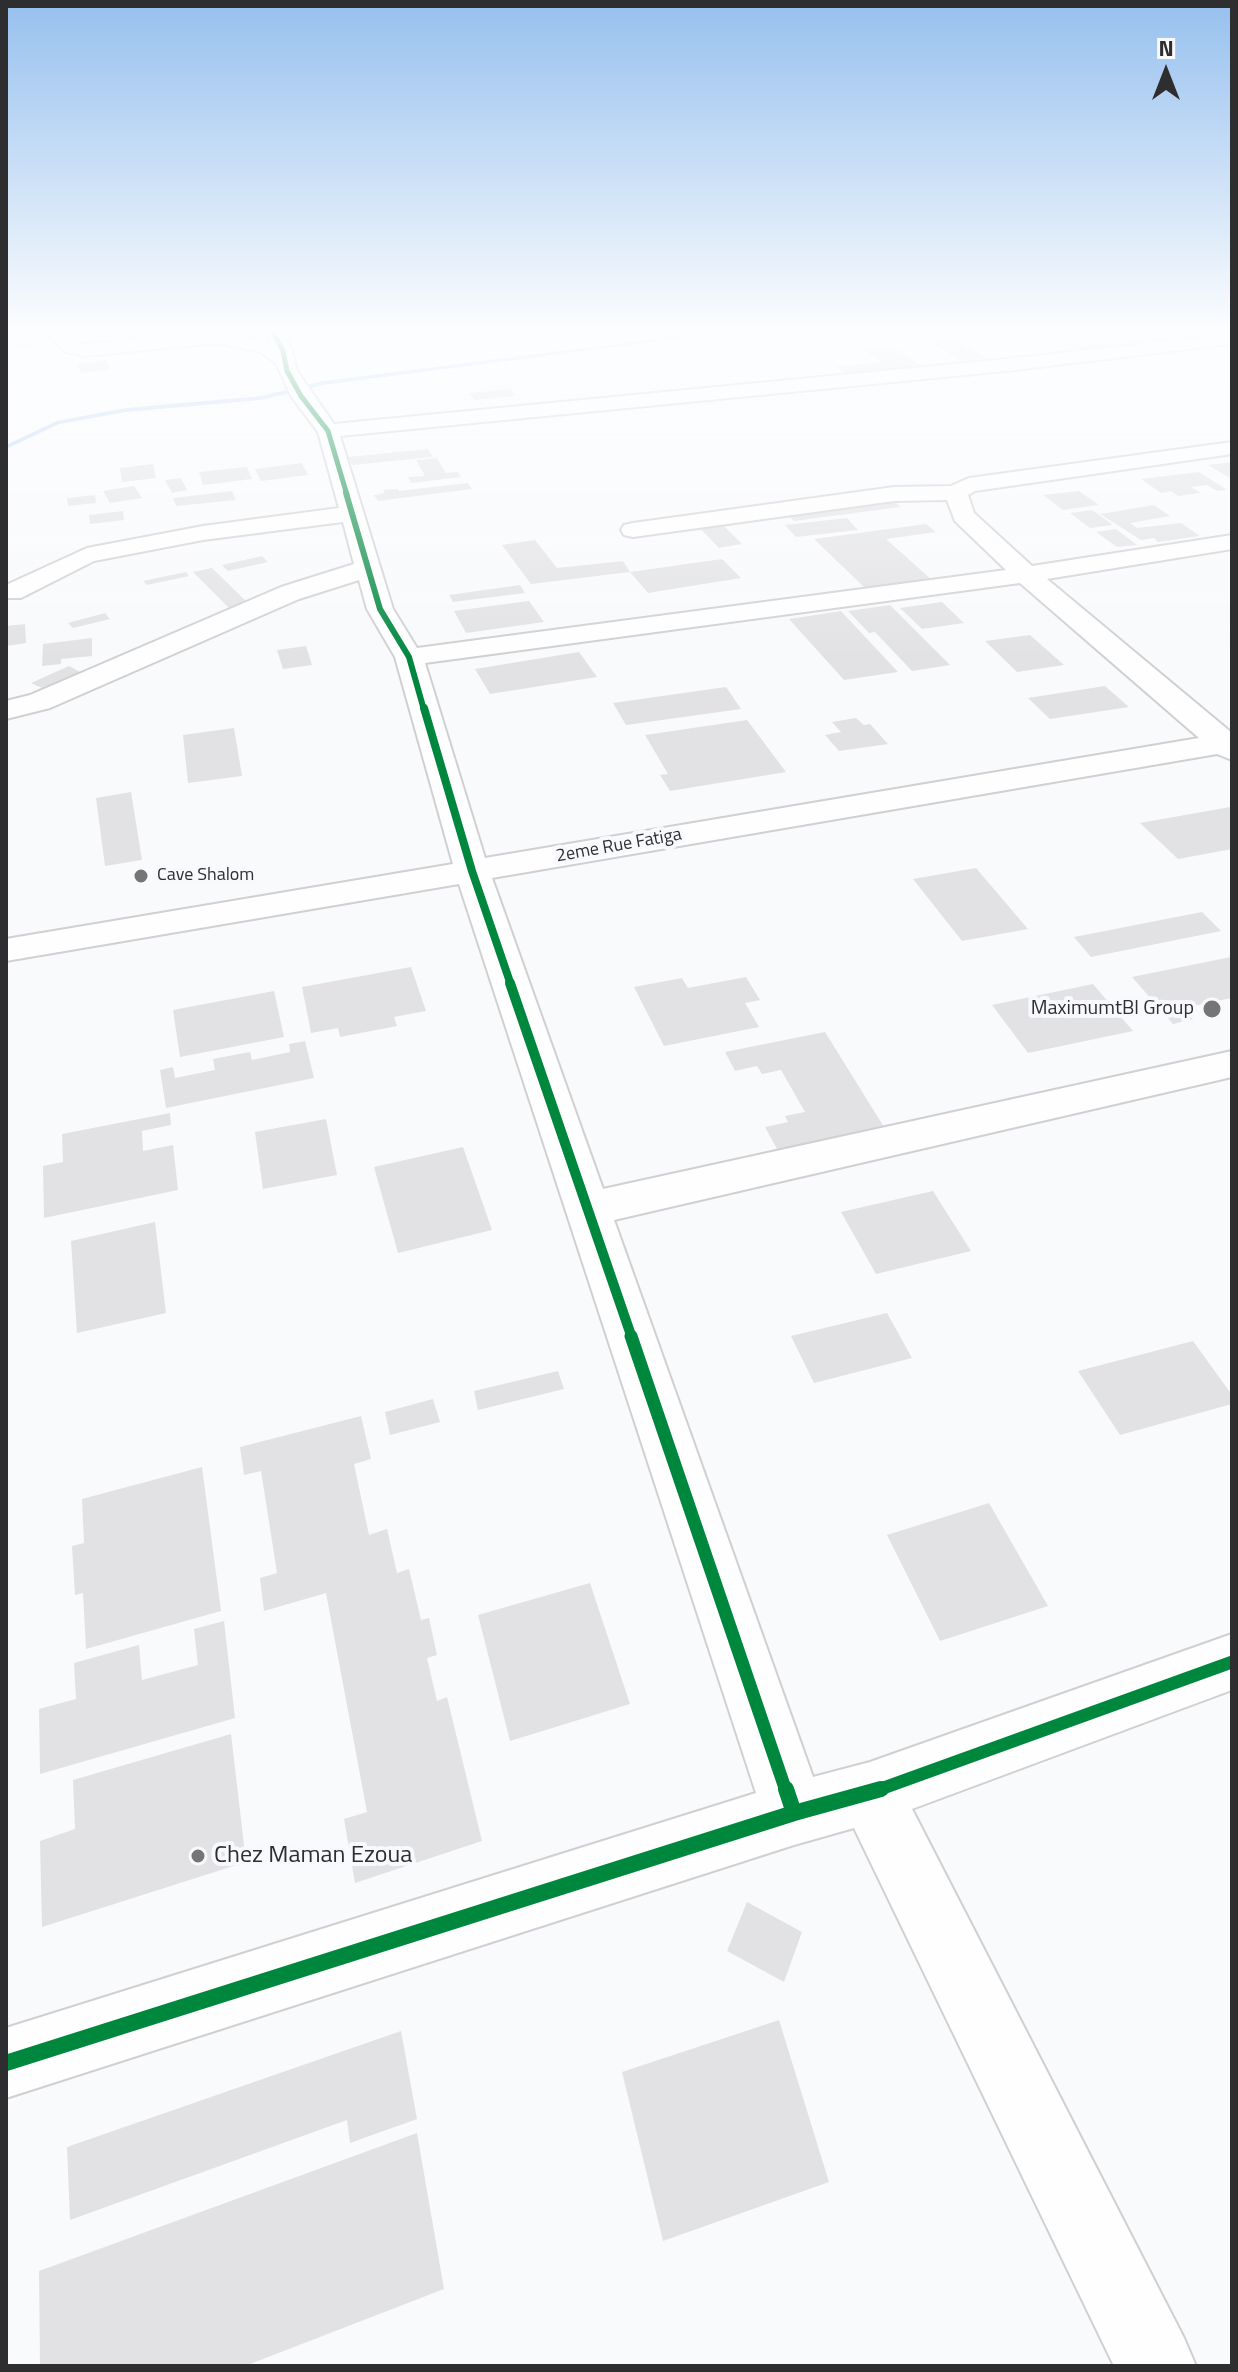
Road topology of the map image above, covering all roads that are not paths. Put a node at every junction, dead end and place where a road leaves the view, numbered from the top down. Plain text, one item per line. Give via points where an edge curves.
1 (330, 438) edge
2 (1232, 448) edge
3 (956, 493) junction
4 (351, 514) junction
5 (633, 530) dead end
6 (1232, 542) edge
7 (366, 569) junction
8 (1026, 575) junction
9 (12, 592) dead end
10 (409, 657) junction
11 (6, 710) edge
12 (1229, 746) edge
13 (472, 871) junction
14 (6, 950) edge
15 (1232, 1064) edge
16 (588, 1209) junction
17 (1232, 1662) edge
18 (870, 1793) junction
19 (794, 1813) junction
20 (6, 2063) edge
21 (1156, 2366) edge

1 - 4 street
2 - 3 street via 969,485
3 - 5 street via 894,494
3 - 8 street via 963,516
4 - 7 street
4 - 9 street via 87,555
6 - 8 street
7 - 10 street via 380,609
7 - 11 street via 290,593 40,702
8 - 10 street
8 - 12 street
10 - 13 street
12 - 13 street, 2eme Rue Fatiga
13 - 14 street, 2eme Rue Fatiga
13 - 16 street
15 - 16 street
16 - 19 street
17 - 18 street
18 - 19 street
18 - 21 street
19 - 20 street

